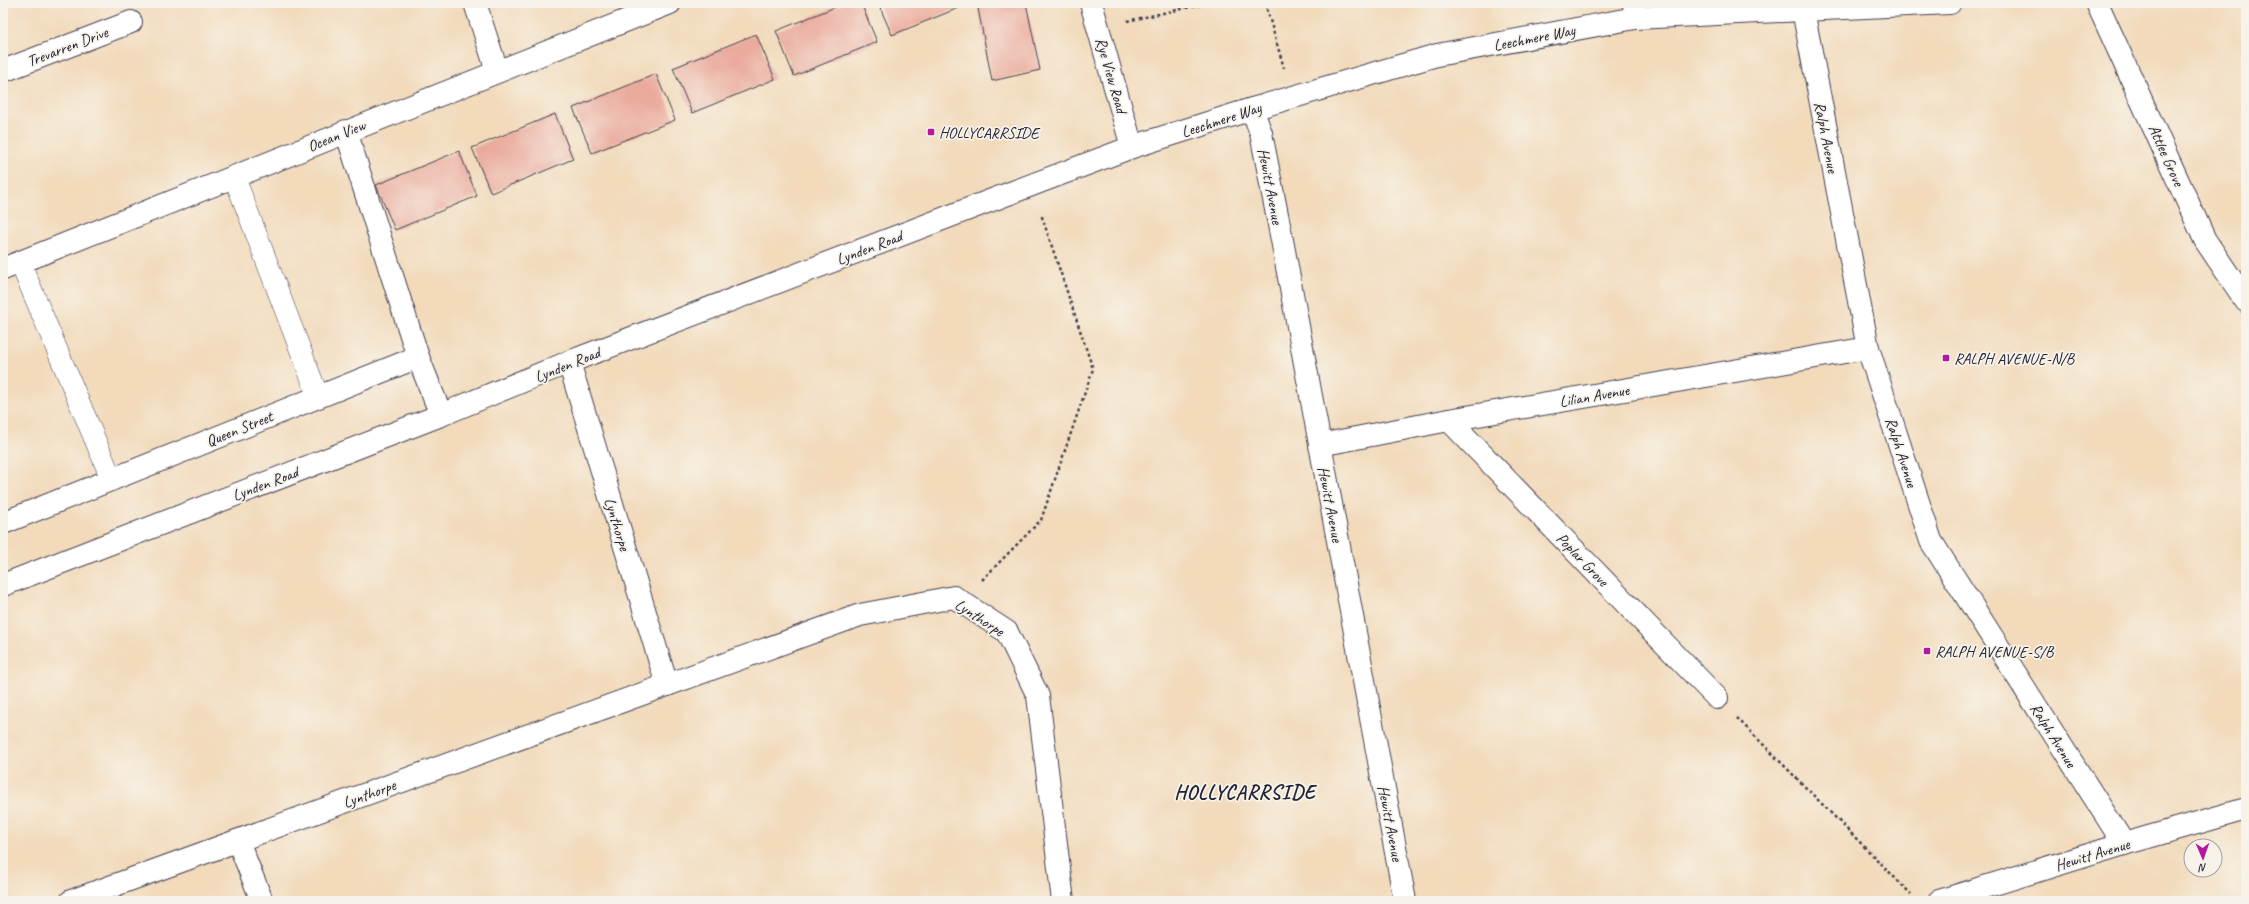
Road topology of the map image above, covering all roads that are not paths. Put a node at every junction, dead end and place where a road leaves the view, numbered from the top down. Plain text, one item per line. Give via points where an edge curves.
1 (475, 3) edge
2 (670, 3) edge
3 (1091, 3) edge
4 (1950, 3) edge
5 (2098, 3) edge
6 (1634, 10) edge
7 (1803, 10) junction
8 (131, 22) dead end
9 (3, 71) edge
10 (497, 71) junction
11 (1252, 109) junction
12 (346, 131) junction
13 (1132, 147) junction
14 (234, 176) junction
15 (12, 265) edge
16 (2246, 301) edge
17 (1868, 348) junction
18 (418, 358) junction
19 (569, 362) junction
20 (318, 396) junction
21 (441, 414) junction
22 (1449, 420) junction
23 (1320, 445) junction
24 (112, 480) junction
25 (3, 523) edge
26 (3, 585) edge
27 (667, 685) junction
28 (1717, 698) road end
29 (2246, 809) edge
30 (238, 841) junction
31 (2124, 844) junction
32 (1948, 900) edge
33 (71, 901) edge
34 (262, 901) edge
35 (1063, 901) edge
36 (1406, 901) edge

1 - 10 street
2 - 10 street, Ocean View
3 - 13 street, Rye View Road
4 - 7 street, Leechmere Way
5 - 16 street, Attlee Grove via 2205,240
6 - 7 street, Leechmere Way
6 - 11 street, Leechmere Way via 1437,55
7 - 17 street, Ralph Avenue
8 - 9 street, Trevarren Drive
10 - 12 street, Ocean View
11 - 13 street, Leechmere Way
11 - 23 street, Hewitt Avenue via 1261,133
12 - 14 street, Ocean View
12 - 18 street
13 - 19 street, Lynden Road
14 - 15 street, Ocean View
14 - 20 lane
15 - 24 lane
17 - 22 street, Lilian Avenue
17 - 31 street, Ralph Avenue via 1931,541
18 - 20 street, Queen Street
18 - 21 street
19 - 21 street, Lynden Road
19 - 27 street, Lynthorpe
20 - 24 street, Queen Street
21 - 26 street, Lynden Road
22 - 23 street, Lilian Avenue
22 - 28 street, Poplar Grove
23 - 36 street, Hewitt Avenue
24 - 25 street, Queen Street
27 - 30 street, Lynthorpe
27 - 35 street, Lynthorpe via 860,615 954,597 1007,632 1038,696
29 - 31 street, Hewitt Avenue
30 - 33 street, Lynthorpe
30 - 34 street
31 - 32 street, Hewitt Avenue

